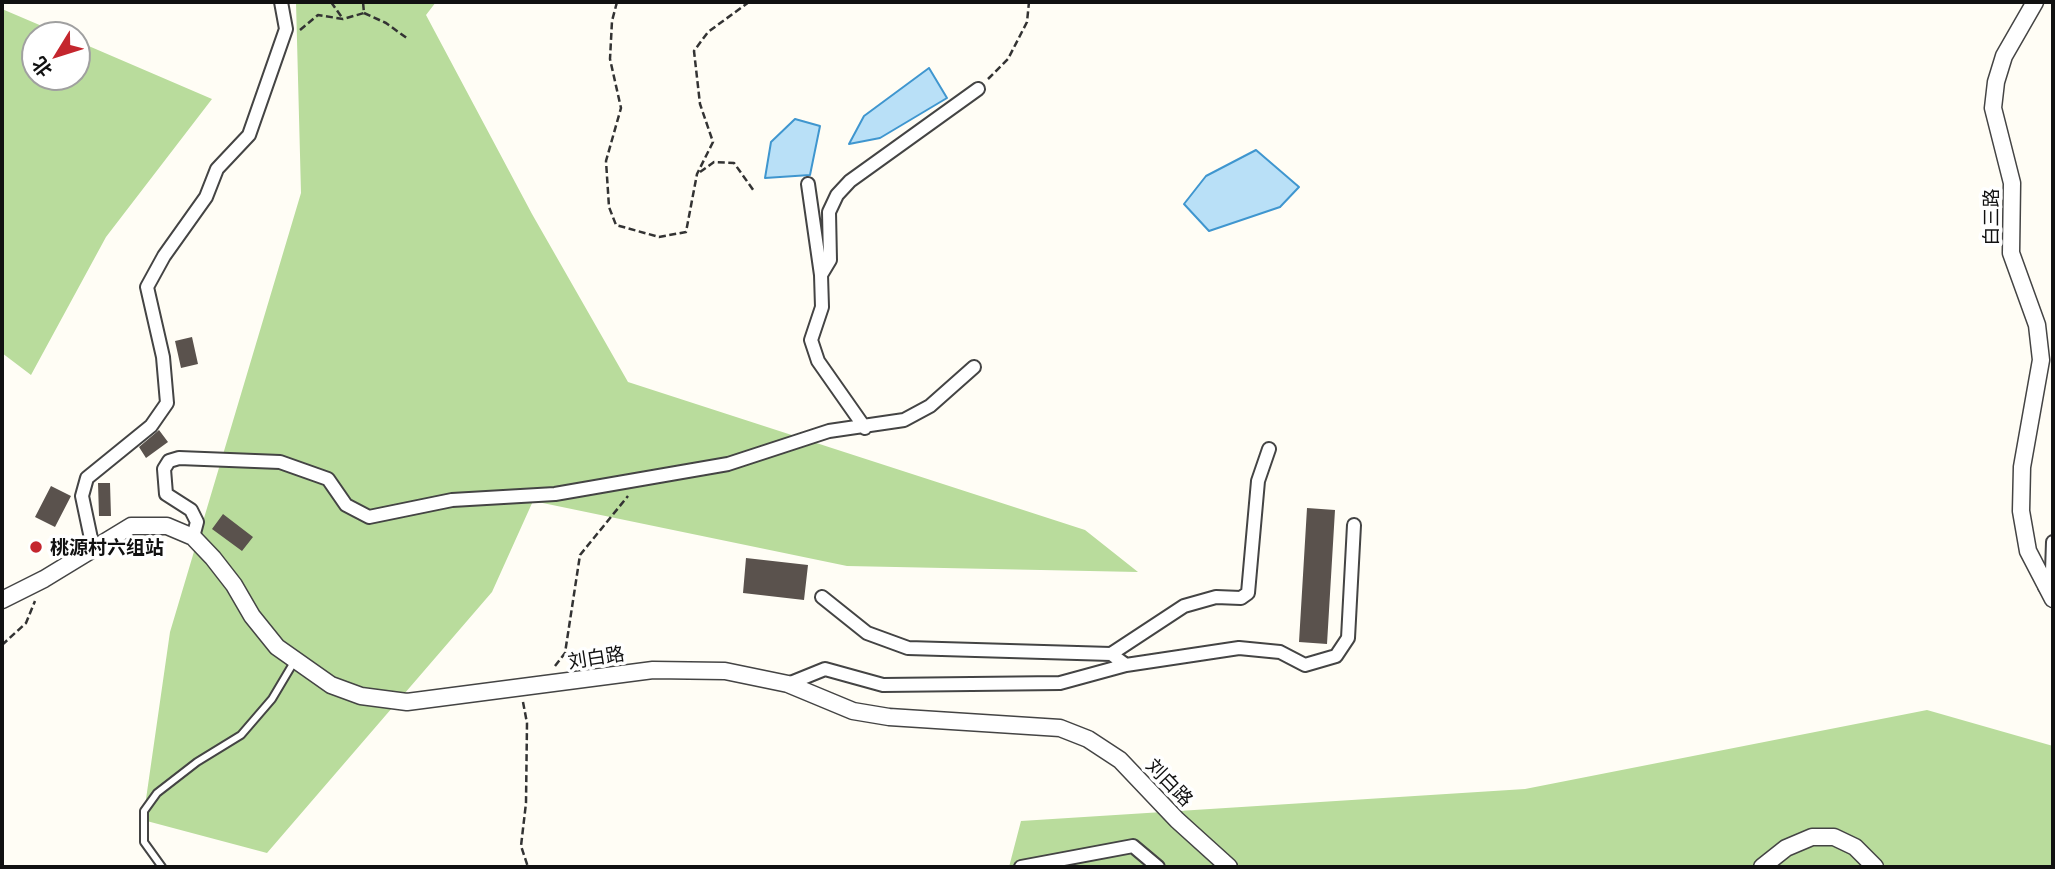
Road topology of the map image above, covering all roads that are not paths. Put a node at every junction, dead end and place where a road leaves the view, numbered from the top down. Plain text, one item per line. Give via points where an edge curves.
1 (281, 2) edge
2 (2035, 2) edge
3 (978, 89) road end
4 (808, 184) dead end
5 (821, 275) junction
6 (974, 367) dead end
7 (864, 428) junction
8 (1269, 449) dead end
9 (1354, 525) dead end
10 (193, 537) junction
11 (2053, 542) edge
12 (93, 548) junction
13 (2052, 570) edge
14 (2049, 593) edge
15 (822, 597) dead end
16 (2, 600) edge
17 (1111, 654) junction
18 (295, 660) junction
19 (1126, 665) junction
20 (788, 684) junction
21 (162, 867) edge
22 (1021, 867) edge
23 (1158, 867) edge
24 (1229, 867) edge
25 (1762, 867) edge
26 (1875, 867) edge

1 - 12 street via 286,29 249,135 217,169 206,197 147,287 163,357 167,403 151,426 88,478 82,496
2 - 14 street, 白三路 via 2004,56 1993,108 2012,183 2011,253 2037,325 2041,360 2022,467 2021,511 2028,551
3 - 5 street via 837,195 829,212 830,260
4 - 5 street
5 - 7 street via 822,307 811,340 818,361
6 - 7 street via 930,406 904,420
7 - 10 street via 830,431 728,464 555,494 452,500 369,517 346,505 328,479 280,462 179,458 164,469 166,494 191,510 197,522
8 - 17 street via 1258,481 1248,593 1241,598 1216,597 1184,606
9 - 19 street via 1348,638 1336,656 1305,665 1280,652 1239,648
10 - 12 street via 167,526 131,526
10 - 18 street, 刘白路 via 277,647
11 - 13 street
12 - 16 street
13 - 14 street
15 - 17 street via 867,633 908,648
17 - 19 street
18 - 20 street, 刘白路 via 331,685 361,696 408,702 653,670 725,671
18 - 21 lane via 272,699 241,735 157,793 144,811 144,842
19 - 20 street via 1060,683 883,685 825,669
20 - 24 street, 刘白路 via 853,711 889,717 1060,728 1120,760
22 - 23 street via 1133,846
25 - 26 street via 1812,837 1834,837 1854,847

